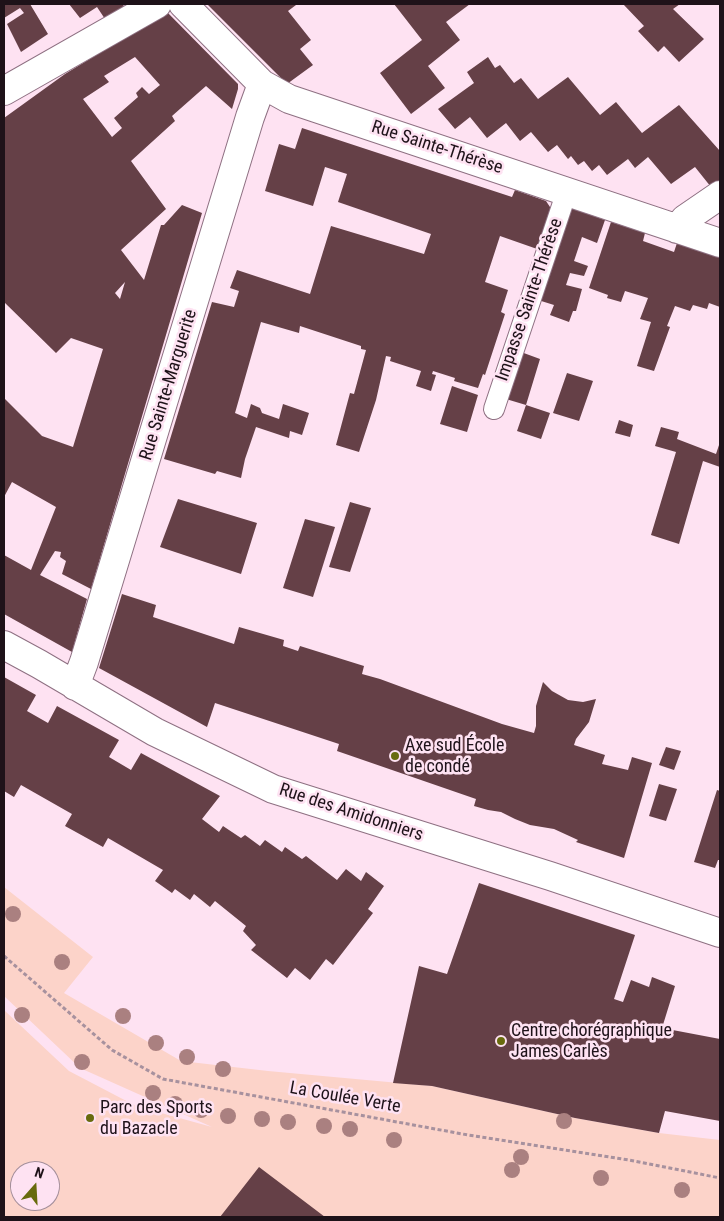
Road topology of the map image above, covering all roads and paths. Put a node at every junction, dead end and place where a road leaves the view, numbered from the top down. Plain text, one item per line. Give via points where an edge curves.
1 (157, 4) edge
2 (183, 4) edge
3 (262, 84) junction
4 (4, 91) edge
5 (567, 191) junction
6 (720, 195) edge
7 (677, 229) junction
8 (720, 243) edge
9 (494, 409) dead end
10 (4, 645) edge
11 (75, 686) junction
12 (720, 933) edge
13 (4, 956) edge
14 (720, 1178) edge

1 - 4 street
2 - 3 street, Rue Sainte-Thérèse
3 - 5 street, Rue Sainte-Thérèse via 289,99
3 - 11 street, Rue Sainte-Marguerite
5 - 7 street, Rue Sainte-Thérèse
5 - 9 lane, Impasse Sainte-Thérèse
6 - 7 street via 685,219
7 - 8 street, Rue Sainte-Thérèse
10 - 11 street, Rue des Amidonniers
11 - 12 street, Rue des Amidonniers via 155,732 273,789
13 - 14 path, La Coulée Verte via 112,1050 163,1079

